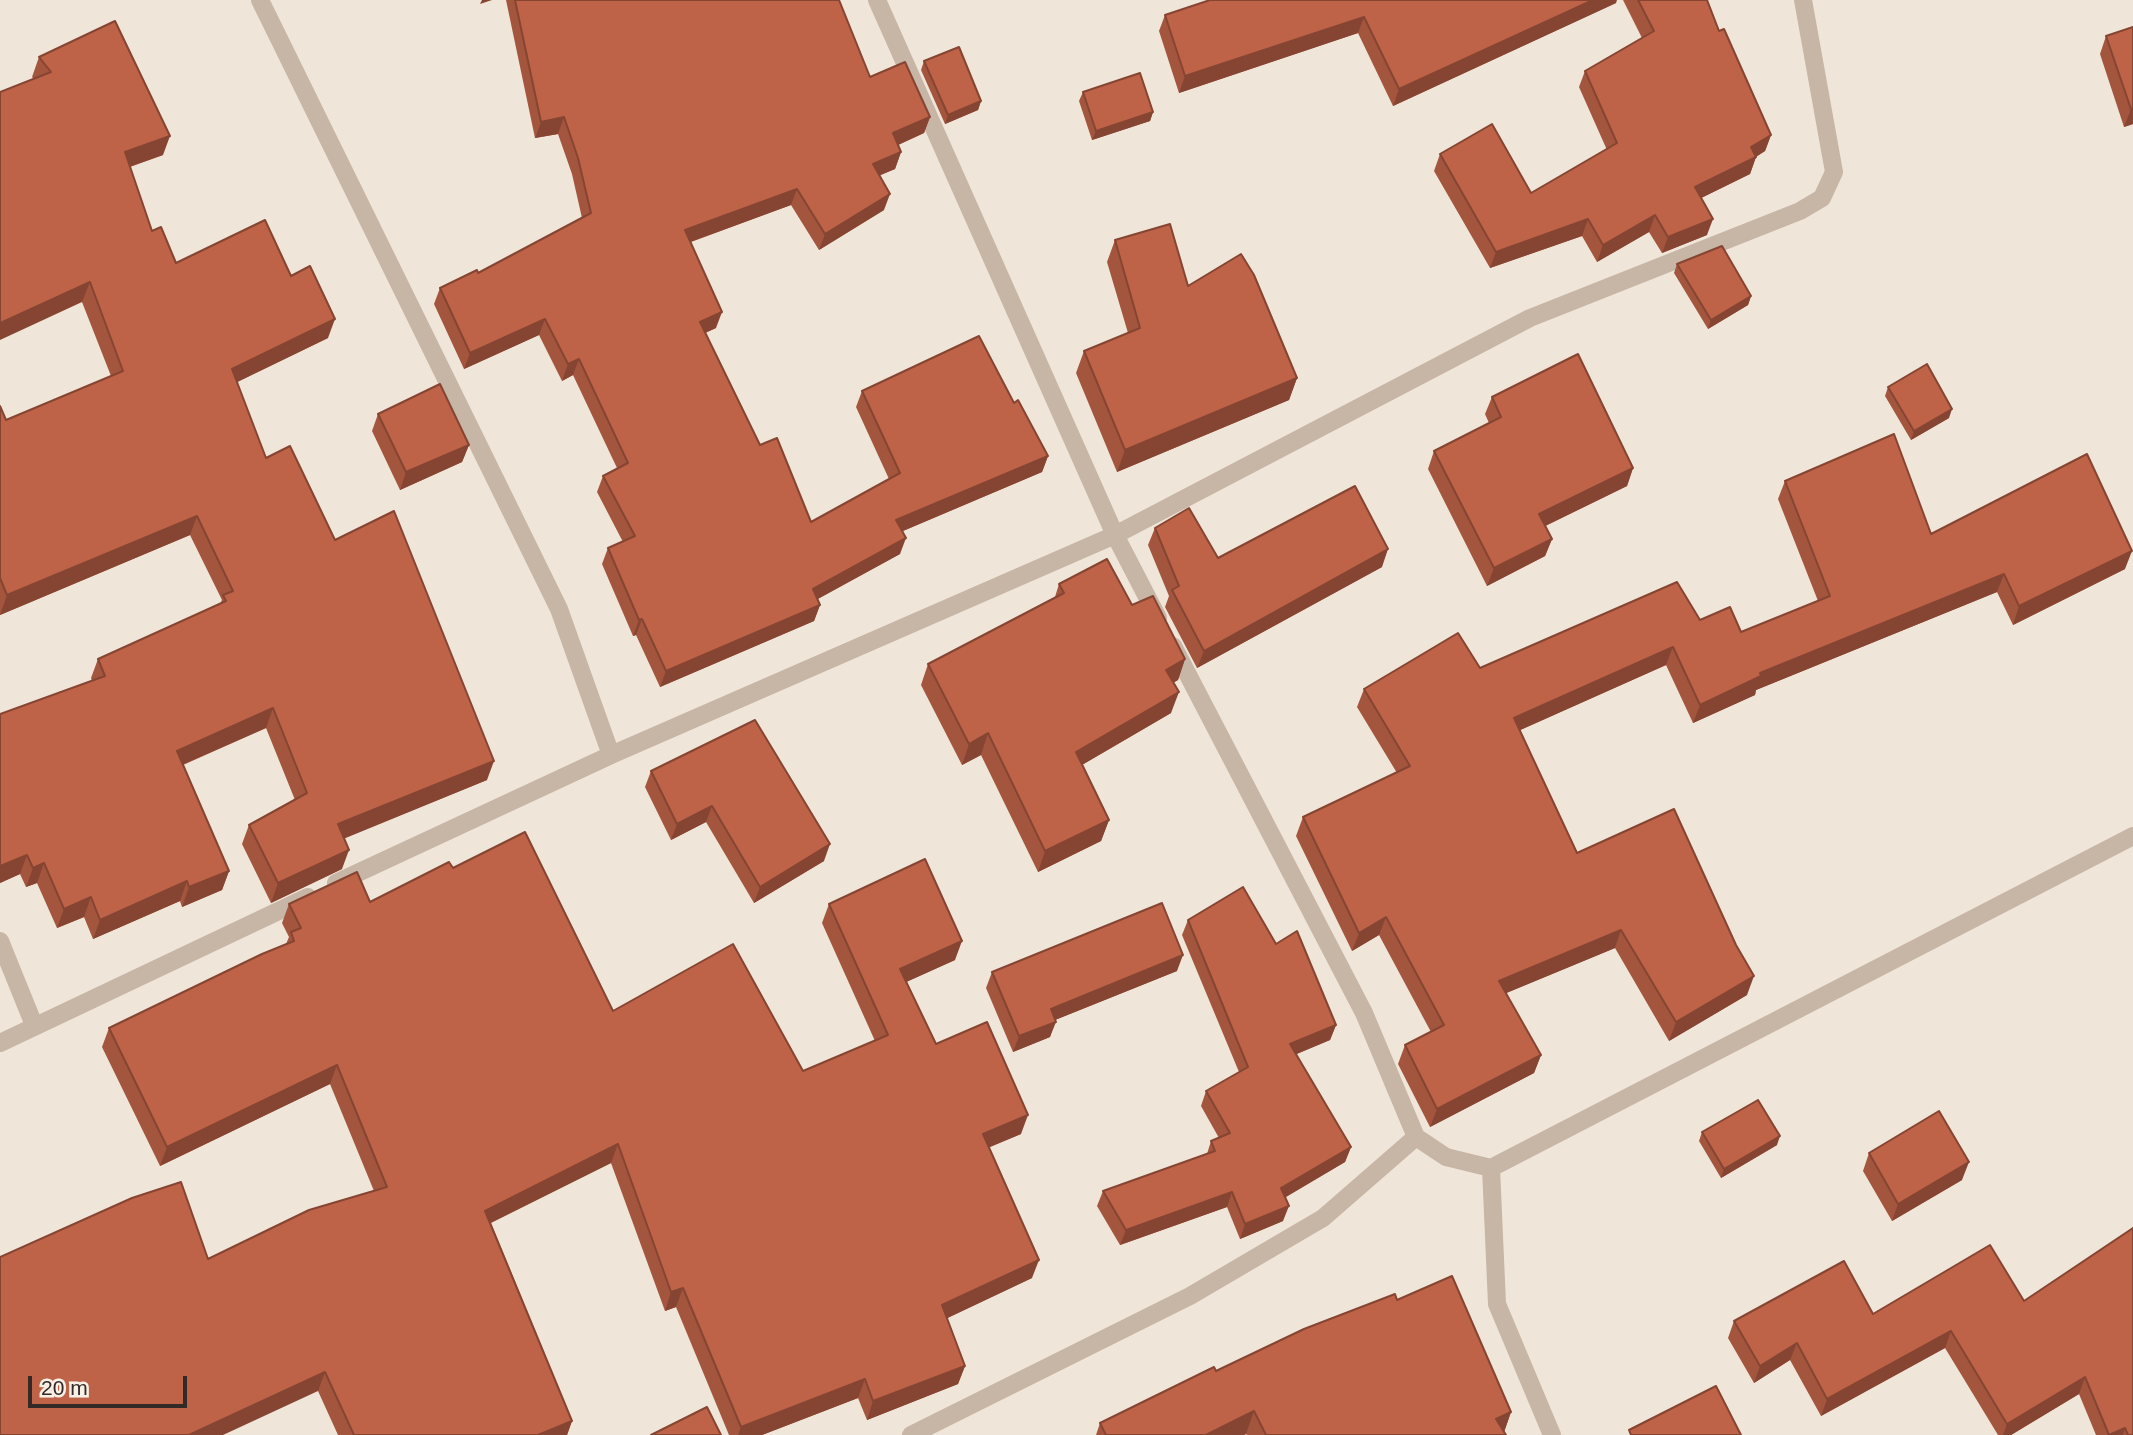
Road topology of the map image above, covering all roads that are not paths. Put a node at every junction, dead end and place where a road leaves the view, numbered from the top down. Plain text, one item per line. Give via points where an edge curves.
1 (260, 0) edge
2 (877, 0) edge
3 (1803, 0) edge
4 (1115, 536) junction
5 (611, 755) junction
6 (2133, 836) edge
7 (0, 942) edge
8 (34, 1025) junction
9 (0, 1043) edge
10 (1416, 1137) junction
11 (1491, 1168) junction
12 (911, 1435) edge
13 (1552, 1435) edge

1 - 5 street via 559,609
2 - 4 street
3 - 4 street via 1834,172 1822,198 1800,211 1530,318
4 - 5 street
4 - 10 street via 1364,1013
5 - 8 street
6 - 11 street
7 - 8 street
8 - 9 street
10 - 11 street via 1446,1157
10 - 12 street via 1323,1218 1279,1244 1190,1296
11 - 13 street via 1496,1304

